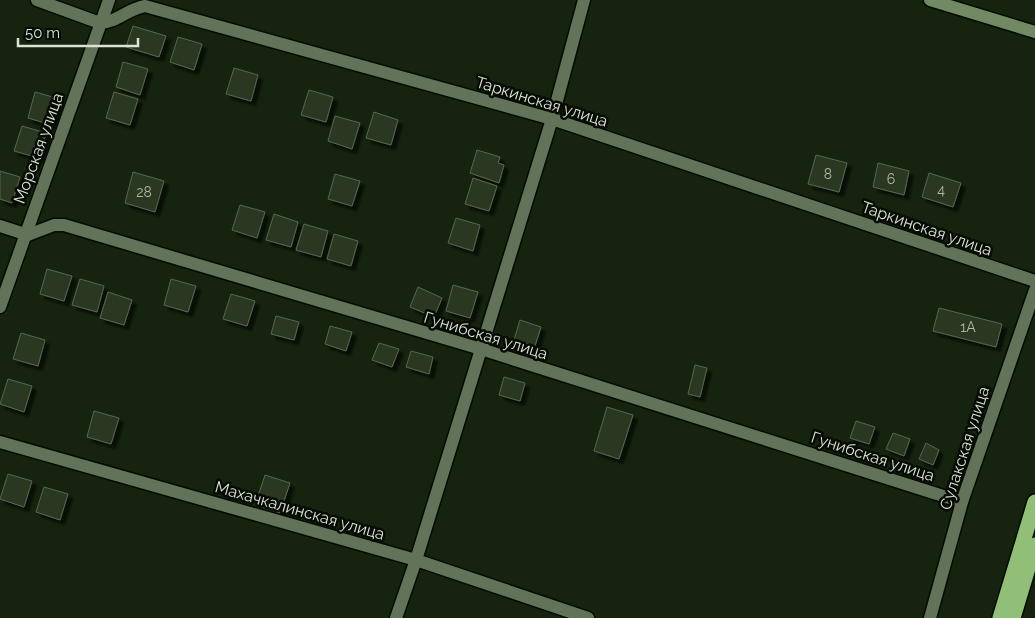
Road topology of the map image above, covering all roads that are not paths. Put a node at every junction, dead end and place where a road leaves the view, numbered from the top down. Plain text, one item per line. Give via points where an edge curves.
1 (36, 0) edge
2 (109, 0) edge
3 (584, 0) edge
4 (930, 0) edge
5 (100, 23) junction
6 (1035, 32) edge
7 (552, 119) junction
8 (0, 226) edge
9 (24, 235) junction
10 (1035, 281) edge
11 (1035, 290) edge
12 (0, 307) edge
13 (481, 350) junction
14 (0, 442) edge
15 (962, 502) junction
16 (1035, 502) edge
17 (1035, 545) edge
18 (416, 560) junction
19 (396, 618) edge
20 (588, 618) edge
21 (930, 618) edge
22 (1000, 618) edge
23 (1013, 618) edge

1 - 5 street
2 - 5 street, Морская улица
3 - 7 street
4 - 6 street
5 - 7 street, Таркинская улица via 145,6
5 - 9 street, Морская улица
7 - 10 street, Таркинская улица
7 - 13 street
8 - 9 street
9 - 12 street, Морская улица
9 - 13 street, Гунибская улица via 64,225
11 - 15 street, Сулакская улица
13 - 15 street, Гунибская улица
13 - 18 street
14 - 18 street, Махачкалинская улица
15 - 21 street, Сулакская улица
16 - 22 highway
17 - 23 highway
18 - 19 street
18 - 20 street, Махачкалинская улица

